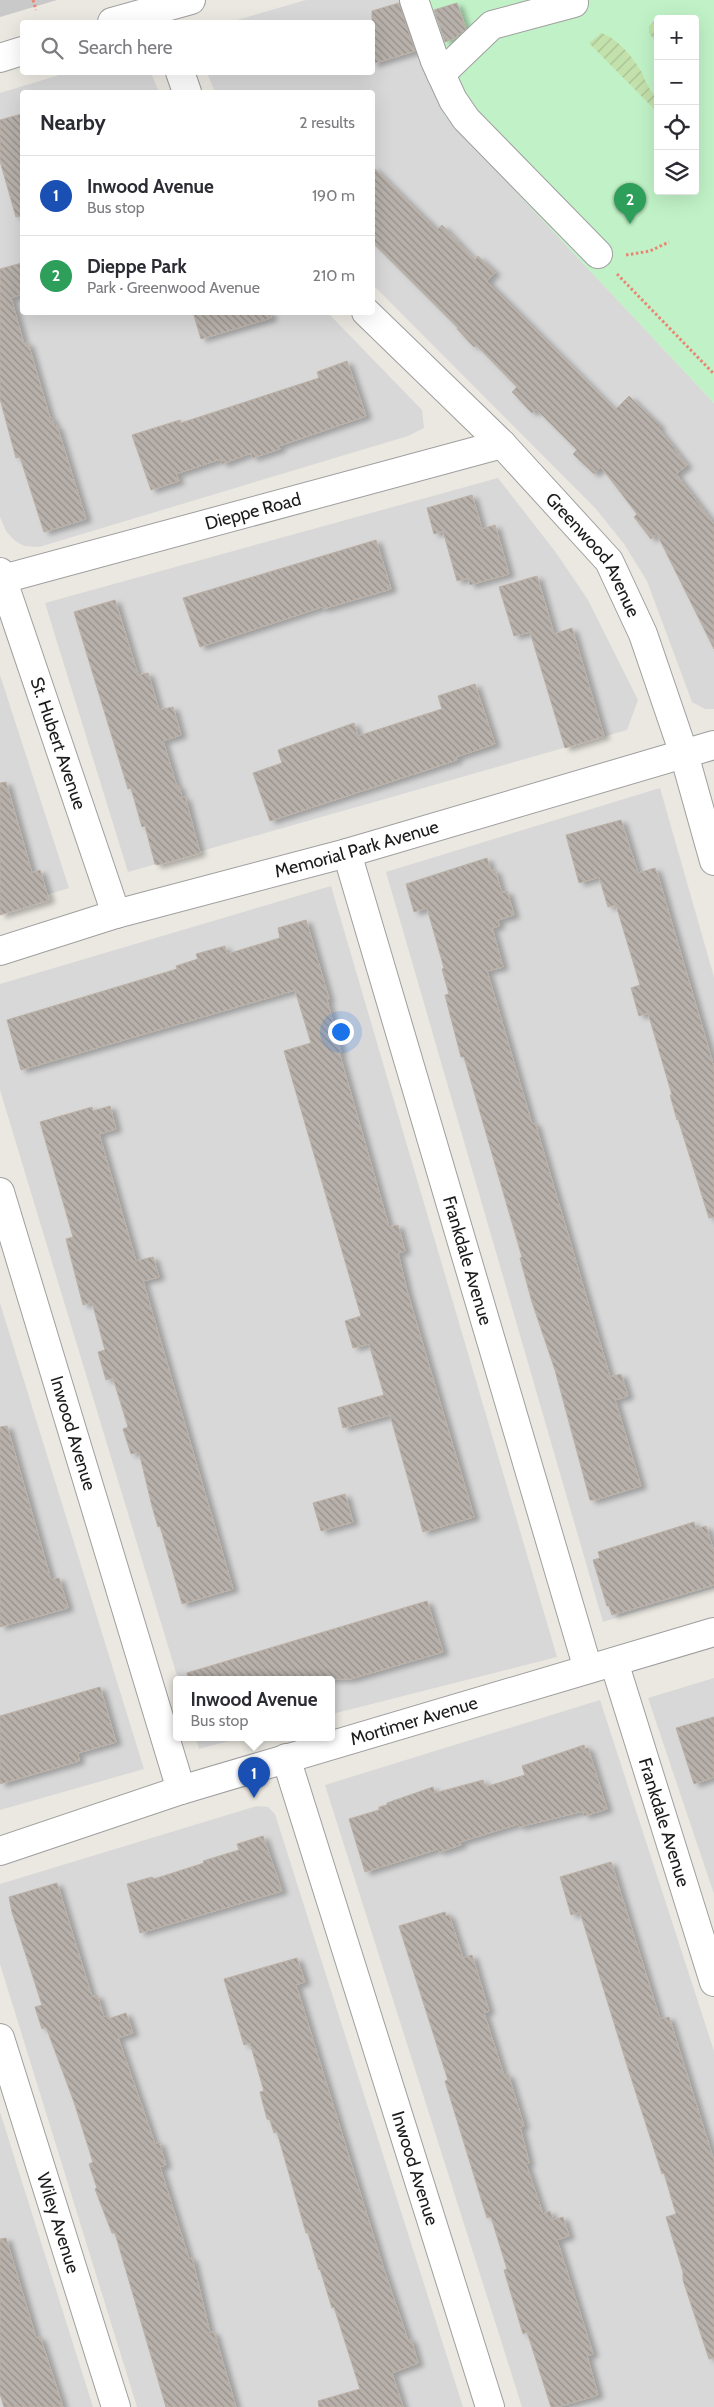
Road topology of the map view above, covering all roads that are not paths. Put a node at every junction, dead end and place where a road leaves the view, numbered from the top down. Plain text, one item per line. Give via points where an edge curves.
1 (191, 0) edge
2 (414, 0) edge
3 (574, 3) dead end
4 (160, 10) edge
5 (120, 20) edge
6 (20, 52) edge
7 (0, 58) edge
8 (441, 74) junction
9 (181, 75) edge
10 (186, 90) edge
11 (598, 254) road end
12 (369, 315) edge
13 (502, 444) junction
14 (1, 576) edge
15 (714, 745) edge
16 (684, 754) junction
17 (347, 853) junction
18 (714, 861) edge
19 (116, 914) junction
20 (0, 951) edge
21 (0, 1192) edge
22 (714, 1632) edge
23 (601, 1666) junction
24 (286, 1758) junction
25 (182, 1790) junction
26 (0, 1851) edge
27 (714, 1982) edge
28 (0, 2038) edge
29 (116, 2407) edge
30 (490, 2407) edge

1 - 4 street
2 - 8 street
3 - 8 street via 492,25
4 - 5 street
6 - 7 street
8 - 11 street via 466,118
9 - 10 street
12 - 13 street, Greenwood Avenue
13 - 14 street, Dieppe Road
13 - 16 street, Greenwood Avenue via 609,561 643,634
14 - 19 street, St. Hubert Avenue
15 - 16 street, Memorial Park Avenue
16 - 17 street, Memorial Park Avenue
16 - 18 street, Greenwood Avenue
17 - 19 street, Memorial Park Avenue
17 - 23 street, Frankdale Avenue
19 - 20 street, Memorial Park Avenue
21 - 25 street, Inwood Avenue
22 - 23 street, Mortimer Avenue
23 - 24 street, Mortimer Avenue
23 - 27 street, Frankdale Avenue
24 - 25 street, Mortimer Avenue
24 - 30 street, Inwood Avenue
25 - 26 street, Mortimer Avenue
28 - 29 street, Wiley Avenue

